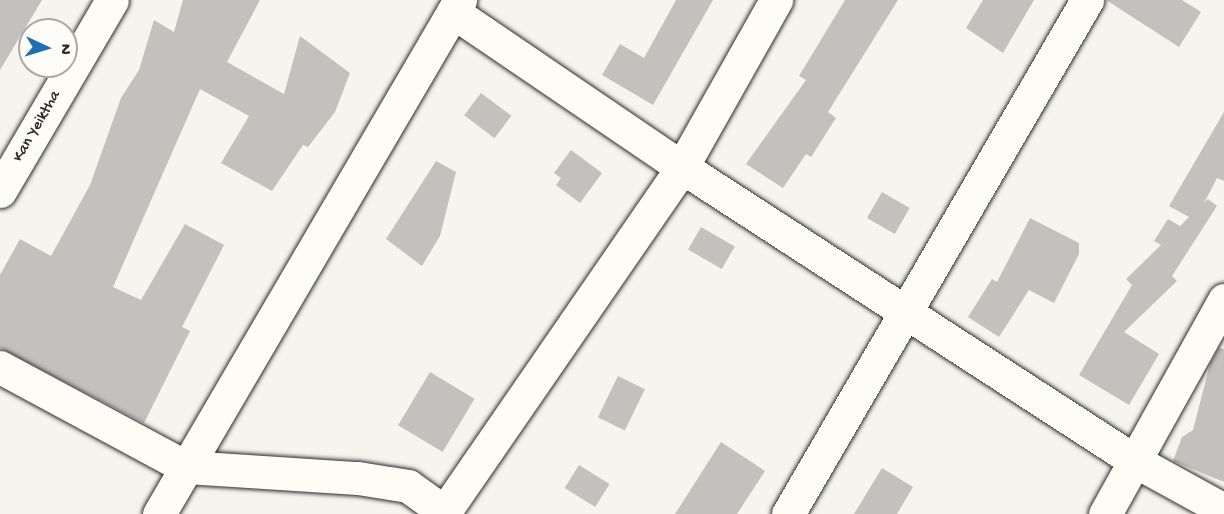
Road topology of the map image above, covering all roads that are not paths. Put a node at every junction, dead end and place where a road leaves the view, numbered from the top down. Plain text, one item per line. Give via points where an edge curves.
1 (112, 0) edge
2 (776, 0) edge
3 (1087, 0) edge
4 (457, 6) edge
5 (682, 167) junction
6 (0, 191) edge
7 (1224, 300) edge
8 (908, 312) junction
9 (0, 367) edge
10 (1135, 461) junction
11 (186, 467) junction
12 (1224, 510) edge
13 (443, 512) edge
14 (159, 514) edge
15 (788, 514) edge
16 (1106, 514) edge

1 - 6 street, Kan Yeiktha
2 - 5 street
3 - 8 street
4 - 5 street
4 - 11 street
5 - 8 street
5 - 13 street
7 - 10 street
8 - 10 street
8 - 15 street
9 - 11 street
10 - 12 street
10 - 16 street
11 - 13 street via 408,486
11 - 14 street

